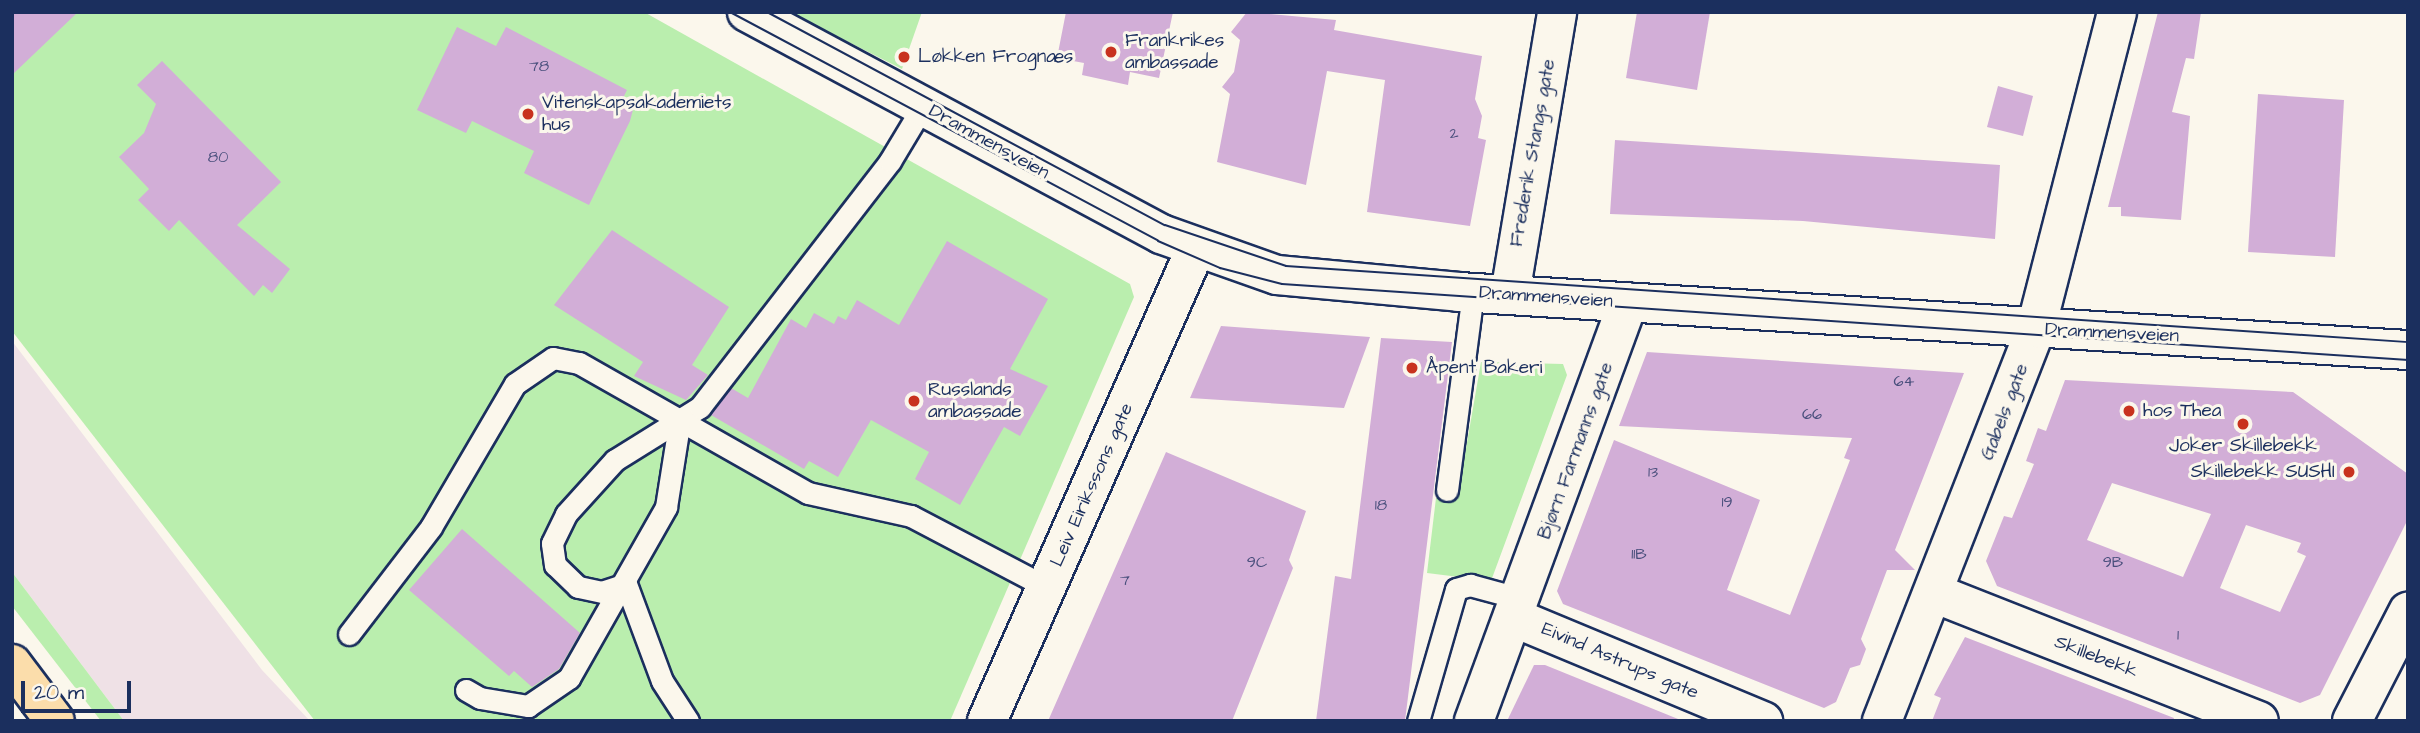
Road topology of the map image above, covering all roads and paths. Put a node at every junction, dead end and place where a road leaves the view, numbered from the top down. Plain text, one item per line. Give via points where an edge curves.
1 (747, 12) edge
2 (1557, 12) edge
3 (2117, 12) edge
4 (923, 106) junction
5 (1196, 248) junction
6 (1473, 292) junction
7 (1510, 294) junction
8 (1628, 302) junction
9 (2036, 328) junction
10 (2408, 350) edge
11 (679, 425) junction
12 (1447, 490) dead end
13 (626, 584) junction
14 (1046, 587) junction
15 (1934, 593) junction
16 (1518, 609) junction
17 (2408, 612) edge
18 (349, 634) dead end
19 (12, 664) edge
20 (466, 690) dead end
21 (55, 721) edge
22 (688, 721) edge
23 (987, 721) edge
24 (1418, 721) edge
25 (1474, 721) edge
26 (1763, 721) edge
27 (1882, 721) edge
28 (2259, 721) edge
29 (2352, 721) edge

1 - 4 street, Drammensveien
2 - 7 street, Frederik Stangs gate
3 - 9 street, Gabels gate
4 - 5 street, Drammensveien
4 - 11 lane via 866,193 700,407
5 - 6 street, Drammensveien via 1325,283
5 - 14 street, Leiv Eirikssons gate
6 - 7 street, Drammensveien
6 - 12 lane
7 - 8 street, Drammensveien
8 - 9 street, Drammensveien
8 - 16 street, Bjørn Farmanns gate
9 - 10 street, Drammensveien
9 - 15 street, Gabels gate
11 - 13 lane via 666,507
11 - 13 lane via 615,460 585,488 552,542 555,565 578,587 602,592
11 - 14 lane via 808,493 911,516
11 - 18 lane via 579,363 540,362 515,384 431,527
13 - 20 lane via 569,678 539,703 514,706
13 - 22 lane via 662,681
14 - 23 street, Leiv Eirikssons gate
15 - 27 street, Gabels gate
15 - 28 street, Skillebekk
16 - 24 lane via 1470,585 1456,589
16 - 25 street, Bjørn Farmanns gate
16 - 26 street, Eivind Astrups gate
17 - 29 street
19 - 21 highway

